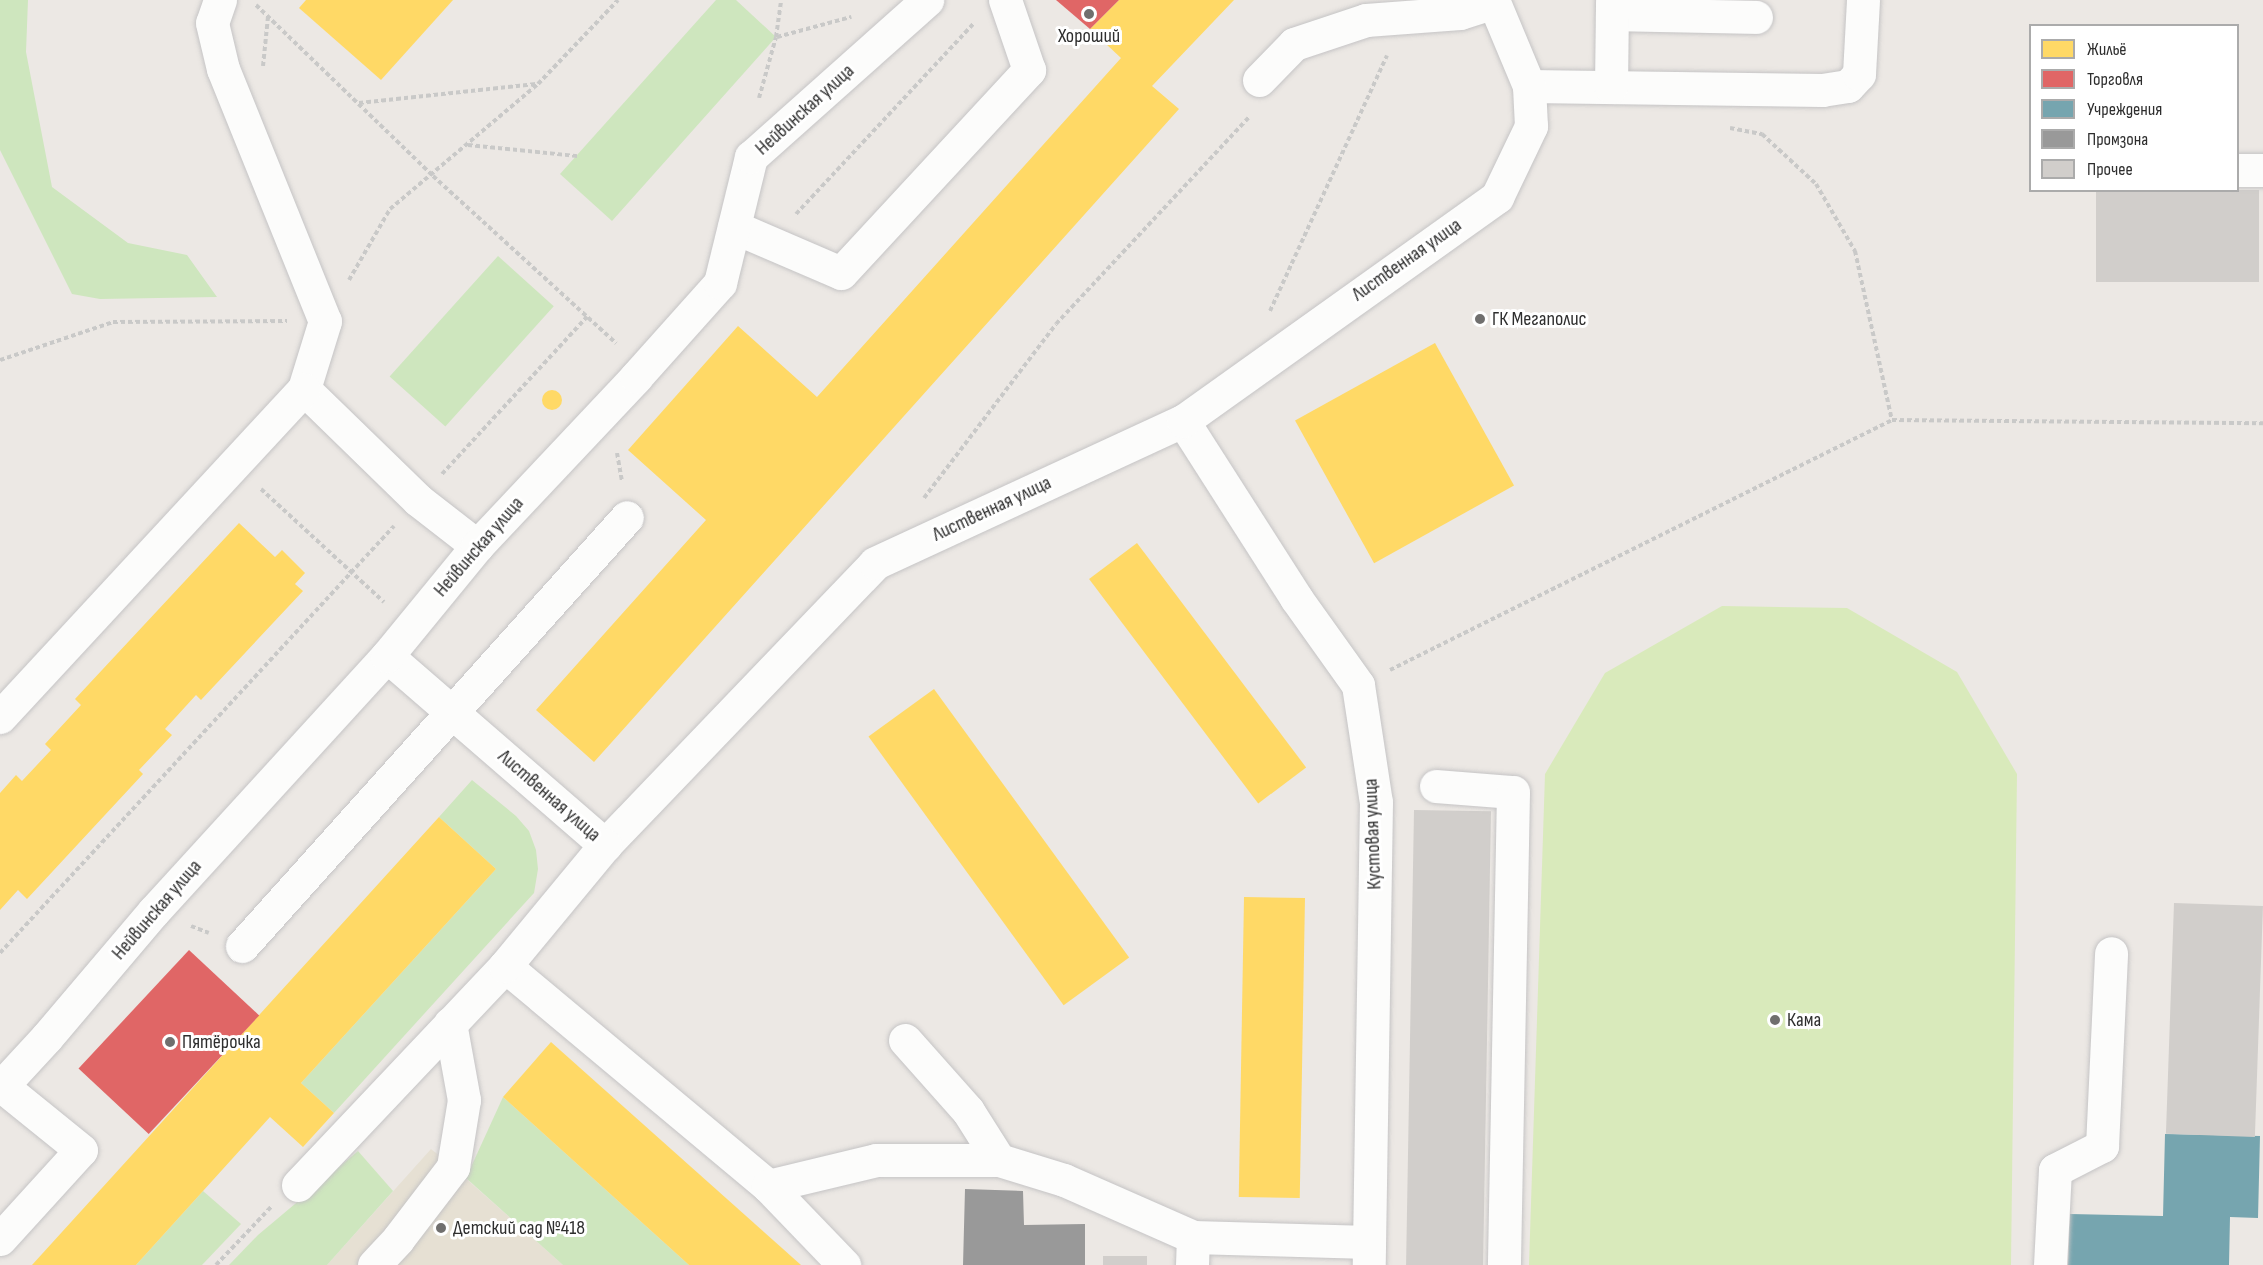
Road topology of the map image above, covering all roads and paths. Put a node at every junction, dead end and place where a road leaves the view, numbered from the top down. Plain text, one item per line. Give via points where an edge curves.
1 (220, 0) edge
2 (252, 0) edge
3 (618, 0) edge
4 (782, 0) edge
5 (927, 0) edge
6 (1005, 0) edge
7 (1863, 0) edge
8 (1493, 1) edge
9 (1612, 7) edge
10 (856, 15) dead end
11 (1405, 17) junction
12 (1756, 17) dead end
13 (777, 37) junction
14 (1259, 80) joint
15 (538, 84) junction
16 (1529, 86) junction
17 (1611, 87) junction
18 (358, 103) junction
19 (1728, 128) dead end
20 (468, 145) junction
21 (762, 147) junction
22 (577, 156) dead end
23 (2239, 170) edge
24 (2263, 171) edge
25 (433, 176) junction
26 (734, 227) junction
27 (587, 317) junction
28 (1268, 317) dead end
29 (325, 321) junction
30 (0, 360) edge
31 (644, 368) junction
32 (304, 389) junction
33 (1892, 420) junction
34 (1183, 421) junction
35 (2263, 423) edge
36 (234, 464) junction
37 (418, 500) junction
38 (918, 506) dead end
39 (627, 517) dead end
40 (477, 546) junction
41 (351, 572) junction
42 (410, 627) junction
43 (387, 656) junction
44 (1358, 685) junction
45 (454, 712) junction
46 (0, 717) edge
47 (1436, 786) dead end
48 (605, 845) junction
49 (154, 911) junction
50 (242, 946) joint
51 (0, 953) edge
52 (2111, 953) dead end
53 (505, 966) junction
54 (450, 1023) junction
55 (905, 1040) dead end
56 (1, 1087) edge
57 (999, 1160) junction
58 (298, 1185) joint
59 (768, 1186) junction
60 (0, 1239) edge
61 (1192, 1251) edge
62 (1369, 1254) edge
63 (216, 1265) edge
64 (374, 1265) edge
65 (844, 1265) edge
66 (1504, 1265) edge
67 (2050, 1265) edge

1 - 29 street via 212,23 223,69
2 - 18 path
3 - 15 path
4 - 13 path
5 - 21 street, Нейвинская улица
6 - 26 street via 1029,70 841,273
7 - 17 street via 1858,74 1848,86 1822,90
8 - 11 street via 1460,13
8 - 16 street, Лиственная улица
9 - 12 street
9 - 17 street
10 - 13 path
11 - 14 street via 1366,20 1294,44
11 - 28 path
13 - 21 path via 754,114
14 - 38 path via 1261,103 1056,324
15 - 18 path
15 - 20 path
16 - 17 street
16 - 34 street, Лиственная улица via 1531,126 1497,196
18 - 25 path
19 - 33 path via 1762,134 1816,184 1855,251
20 - 22 path
20 - 25 path
21 - 26 street, Нейвинская улица via 751,157
23 - 24 street
25 - 27 path
25 - 29 path via 413,187 390,209
26 - 31 street, Нейвинская улица via 720,283
27 - 31 path
27 - 37 path
29 - 30 path via 113,322
29 - 32 street
31 - 40 street, Нейвинская улица
32 - 36 street
32 - 37 street
33 - 35 path
33 - 44 path
34 - 44 street, Кустовая улица via 1296,598
34 - 48 street, Лиственная улица via 875,563
36 - 41 path
36 - 46 street
37 - 40 street
37 - 41 path
39 - 45 street
40 - 42 street, Нейвинская улица
41 - 42 path
41 - 51 path
42 - 43 street, Нейвинская улица
43 - 45 street, Лиственная улица
43 - 49 street, Нейвинская улица
44 - 62 street, Кустовая улица via 1376,802
45 - 48 street, Лиственная улица
45 - 50 street
47 - 66 street via 1513,792
48 - 53 street
49 - 50 path
49 - 56 street, Нейвинская улица
52 - 67 street via 2102,1146 2055,1170
53 - 54 street
53 - 59 street
54 - 58 street
54 - 64 street via 464,1100 453,1167
55 - 57 street via 968,1111
56 - 60 street via 81,1150
57 - 59 street via 876,1160
57 - 61 street via 1064,1180
58 - 63 path via 270,1208
59 - 65 street
61 - 62 street

